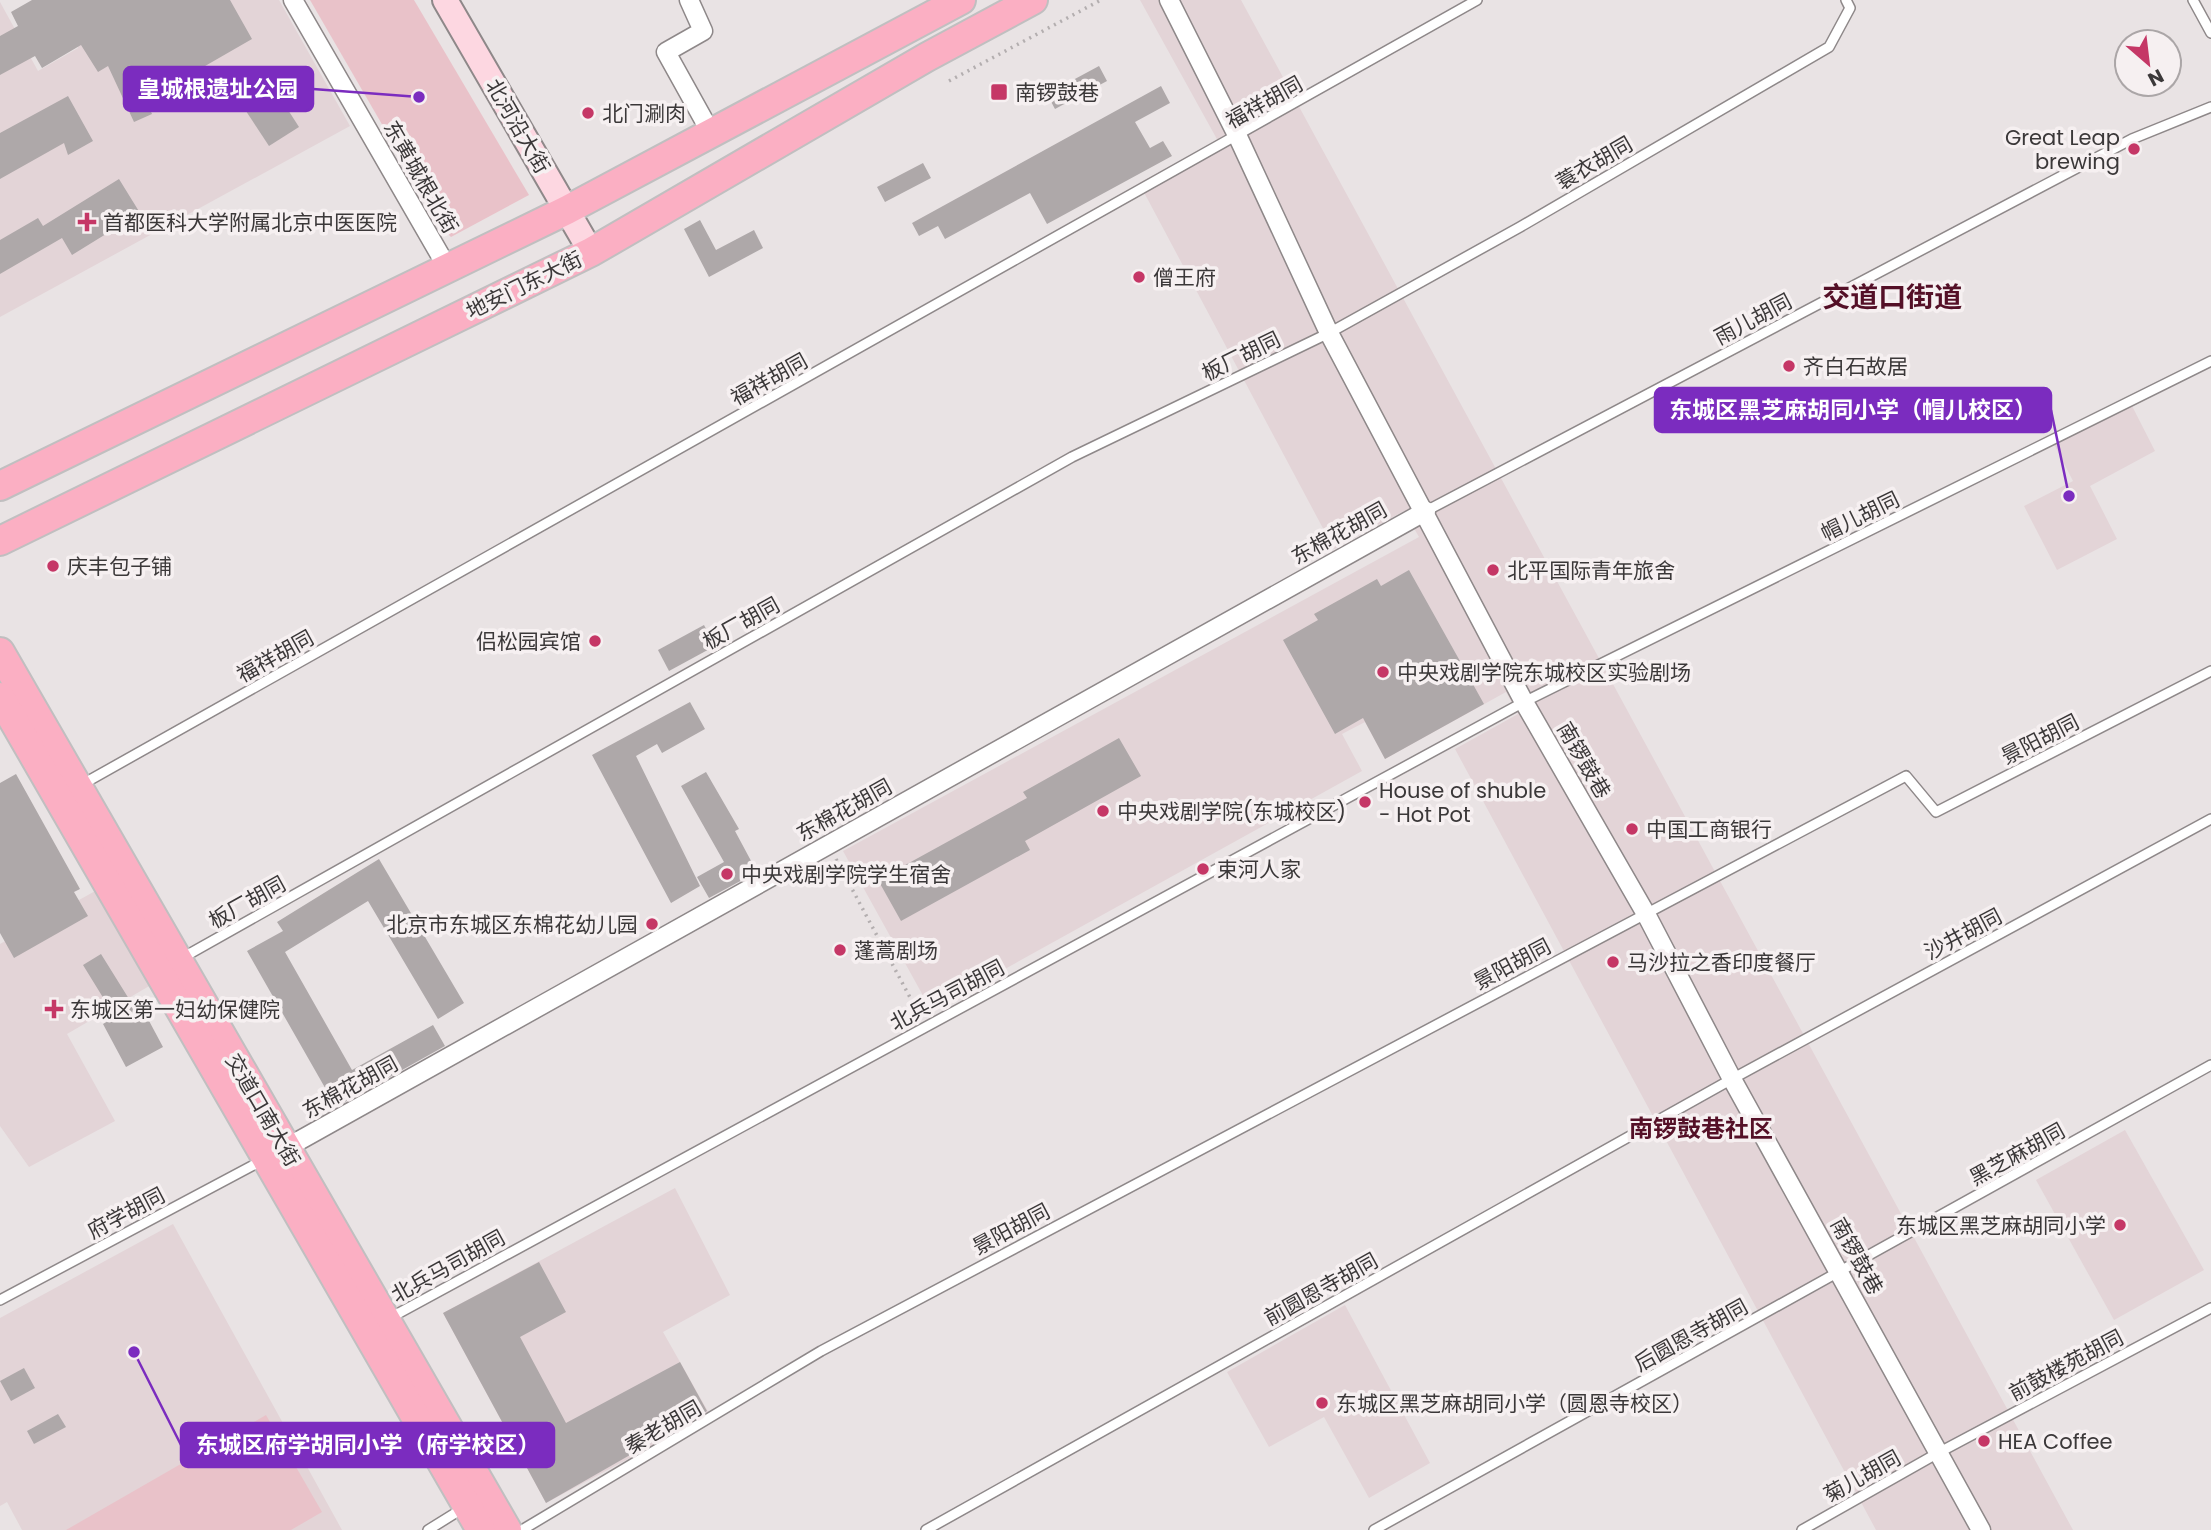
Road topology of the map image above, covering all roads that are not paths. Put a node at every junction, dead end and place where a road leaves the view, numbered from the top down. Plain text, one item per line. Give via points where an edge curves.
1 (293, 0) edge
2 (445, 0) edge
3 (689, 0) edge
4 (961, 0) edge
5 (1032, 0) edge
6 (1170, 0) edge
7 (1477, 0) edge
8 (1846, 0) edge
9 (2193, 0) edge
10 (2211, 33) edge
11 (2211, 107) edge
12 (710, 133) junction
13 (1238, 136) junction
14 (567, 210) junction
15 (592, 252) junction
16 (447, 267) junction
17 (1329, 332) junction
18 (2211, 361) edge
19 (0, 486) edge
20 (1426, 511) junction
21 (0, 541) edge
22 (0, 652) edge
23 (2211, 671) edge
24 (0, 697) edge
25 (1524, 702) junction
26 (77, 787) junction
27 (2211, 819) edge
28 (1646, 914) junction
29 (177, 961) junction
30 (2211, 1065) edge
31 (1732, 1079) junction
32 (277, 1153) junction
33 (1841, 1273) junction
34 (0, 1300) edge
35 (2211, 1308) edge
36 (386, 1320) junction
37 (821, 1351) joint
38 (1938, 1453) junction
39 (467, 1506) junction
40 (428, 1530) edge
41 (481, 1530) edge
42 (507, 1530) edge
43 (522, 1530) edge
44 (926, 1530) edge
45 (1374, 1530) edge
46 (1802, 1530) edge
47 (1981, 1530) edge

1 - 16 street, 东黄城根北街
2 - 14 main road, 北河沿大街
3 - 12 street via 703,31 666,52
4 - 12 main road
5 - 15 main road, 地安门东大街
6 - 13 street, 南锣鼓巷
7 - 13 lane, 福祥胡同
8 - 17 lane, 蓑衣胡同 via 1850,8 1829,47
9 - 10 lane
11 - 20 lane, 雨儿胡同 via 2132,139
12 - 14 main road
13 - 17 street, 南锣鼓巷
13 - 26 lane, 福祥胡同
14 - 15 main road, 北河沿大街
14 - 16 main road
15 - 21 main road, 地安门东大街
16 - 19 main road
17 - 20 street, 南锣鼓巷
17 - 29 lane, 板厂胡同 via 1072,457
18 - 25 lane, 帽儿胡同
20 - 25 street, 南锣鼓巷
20 - 32 street, 东棉花胡同
22 - 26 main road, 交道口南大街
23 - 28 lane, 景阳胡同 via 1936,812 1906,776
24 - 32 main road, 交道口南大街
25 - 28 street, 南锣鼓巷
25 - 36 lane, 北兵马司胡同
26 - 29 main road, 交道口南大街
27 - 31 lane, 沙井胡同
28 - 31 street, 南锣鼓巷
28 - 37 lane, 景阳胡同
29 - 32 main road, 交道口南大街
30 - 33 lane, 黑芝麻胡同
31 - 33 street, 南锣鼓巷
31 - 44 lane, 前圆恩寺胡同
32 - 34 lane, 府学胡同
32 - 36 main road, 交道口南大街
32 - 39 main road, 交道口南大街
33 - 38 street, 南锣鼓巷
33 - 45 lane, 后圆恩寺胡同
35 - 38 lane, 前鼓楼苑胡同
36 - 42 main road, 交道口南大街
37 - 43 lane, 秦老胡同
38 - 46 lane, 菊儿胡同
38 - 47 street, 南锣鼓巷
39 - 40 lane
39 - 41 main road, 交道口南大街

